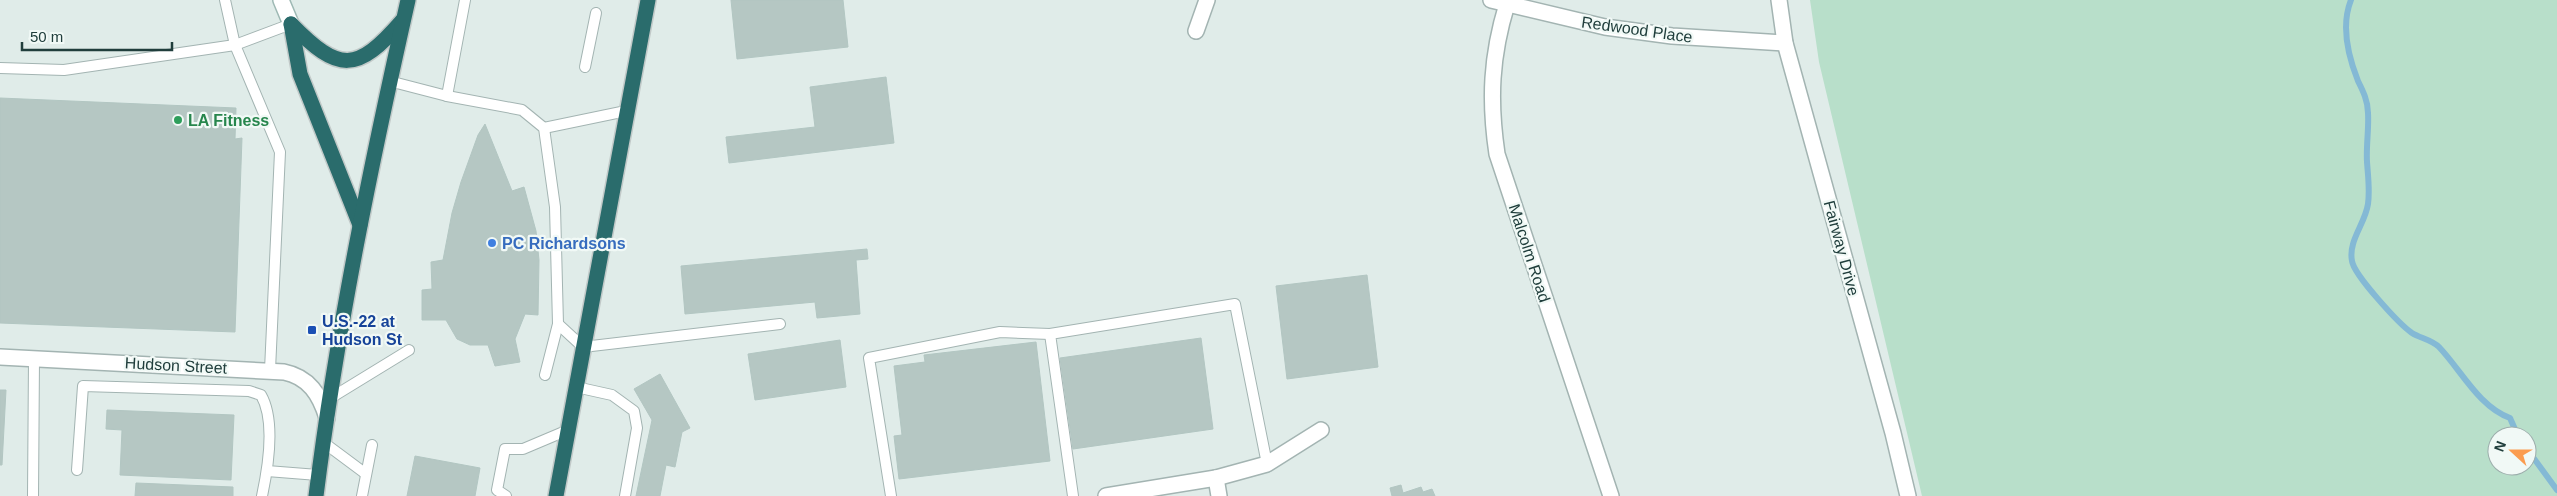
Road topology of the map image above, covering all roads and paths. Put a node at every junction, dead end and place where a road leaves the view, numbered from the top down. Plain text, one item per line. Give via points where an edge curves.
1 (225, 0) edge
2 (281, 0) edge
3 (408, 0) edge
4 (465, 0) edge
5 (648, 0) edge
6 (1207, 0) edge
7 (1491, 0) edge
8 (1779, 0) edge
9 (1507, 4) junction
10 (596, 13) dead end
11 (404, 18) junction
12 (291, 24) junction
13 (1196, 31) dead end
14 (1785, 43) junction
15 (235, 45) junction
16 (585, 67) dead end
17 (0, 68) edge
18 (389, 81) junction
19 (447, 96) junction
20 (626, 111) junction
21 (544, 128) junction
22 (360, 225) junction
23 (558, 324) junction
24 (780, 324) dead end
25 (1050, 334) junction
26 (583, 347) junction
27 (409, 350) dead end
28 (0, 357) edge
29 (34, 358) junction
30 (270, 370) junction
31 (545, 376) dead end
32 (576, 387) junction
33 (330, 399) junction
34 (327, 418) junction
35 (568, 430) junction
36 (1321, 430) dead end
37 (323, 442) junction
38 (372, 445) dead end
39 (1267, 464) junction
40 (77, 470) dead end
41 (267, 471) junction
42 (366, 474) junction
43 (318, 475) junction
44 (1216, 478) junction
45 (33, 496) edge
46 (262, 496) edge
47 (316, 496) edge
48 (362, 496) edge
49 (506, 496) edge
50 (556, 496) edge
51 (625, 496) edge
52 (891, 496) edge
53 (1073, 496) edge
54 (1106, 496) edge
55 (1219, 496) edge
56 (1611, 496) edge
57 (1908, 496) edge

1 - 15 lane
2 - 12 street
3 - 11 highway
4 - 19 lane
5 - 20 highway
6 - 13 street
7 - 9 street, Redwood Place
8 - 14 street, Fairway Drive
9 - 14 street, Redwood Place via 1605,28
9 - 56 street, Malcolm Road via 1494,66 1491,112 1497,154
10 - 16 lane
11 - 12 highway via 375,50 352,60 329,57
11 - 18 highway
12 - 15 lane
12 - 22 highway via 300,74
14 - 57 street, Fairway Drive
15 - 17 lane via 64,70
15 - 30 lane via 280,152
18 - 19 lane
18 - 22 highway
19 - 21 lane via 522,110
20 - 21 lane
20 - 26 highway
21 - 23 lane via 555,206
22 - 33 highway
23 - 26 lane
23 - 31 lane
24 - 26 lane
25 - 39 lane via 1235,304
25 - 52 lane via 1000,332 869,358
25 - 53 lane
26 - 32 highway
27 - 33 lane
28 - 29 street, Hudson Street
29 - 30 street, Hudson Street
29 - 45 lane
30 - 34 street, Hudson Street via 295,375 308,383 320,397
32 - 35 highway
32 - 51 lane via 612,395 634,411 637,428
33 - 34 highway
34 - 37 highway
35 - 49 lane via 522,449 505,449 497,490
35 - 50 highway
36 - 39 street
37 - 42 lane
37 - 43 highway
38 - 42 lane
39 - 44 street
40 - 41 lane via 83,386 223,389 261,395 268,415
41 - 43 lane
41 - 46 lane
42 - 48 lane
43 - 47 highway
44 - 54 street
44 - 55 street

